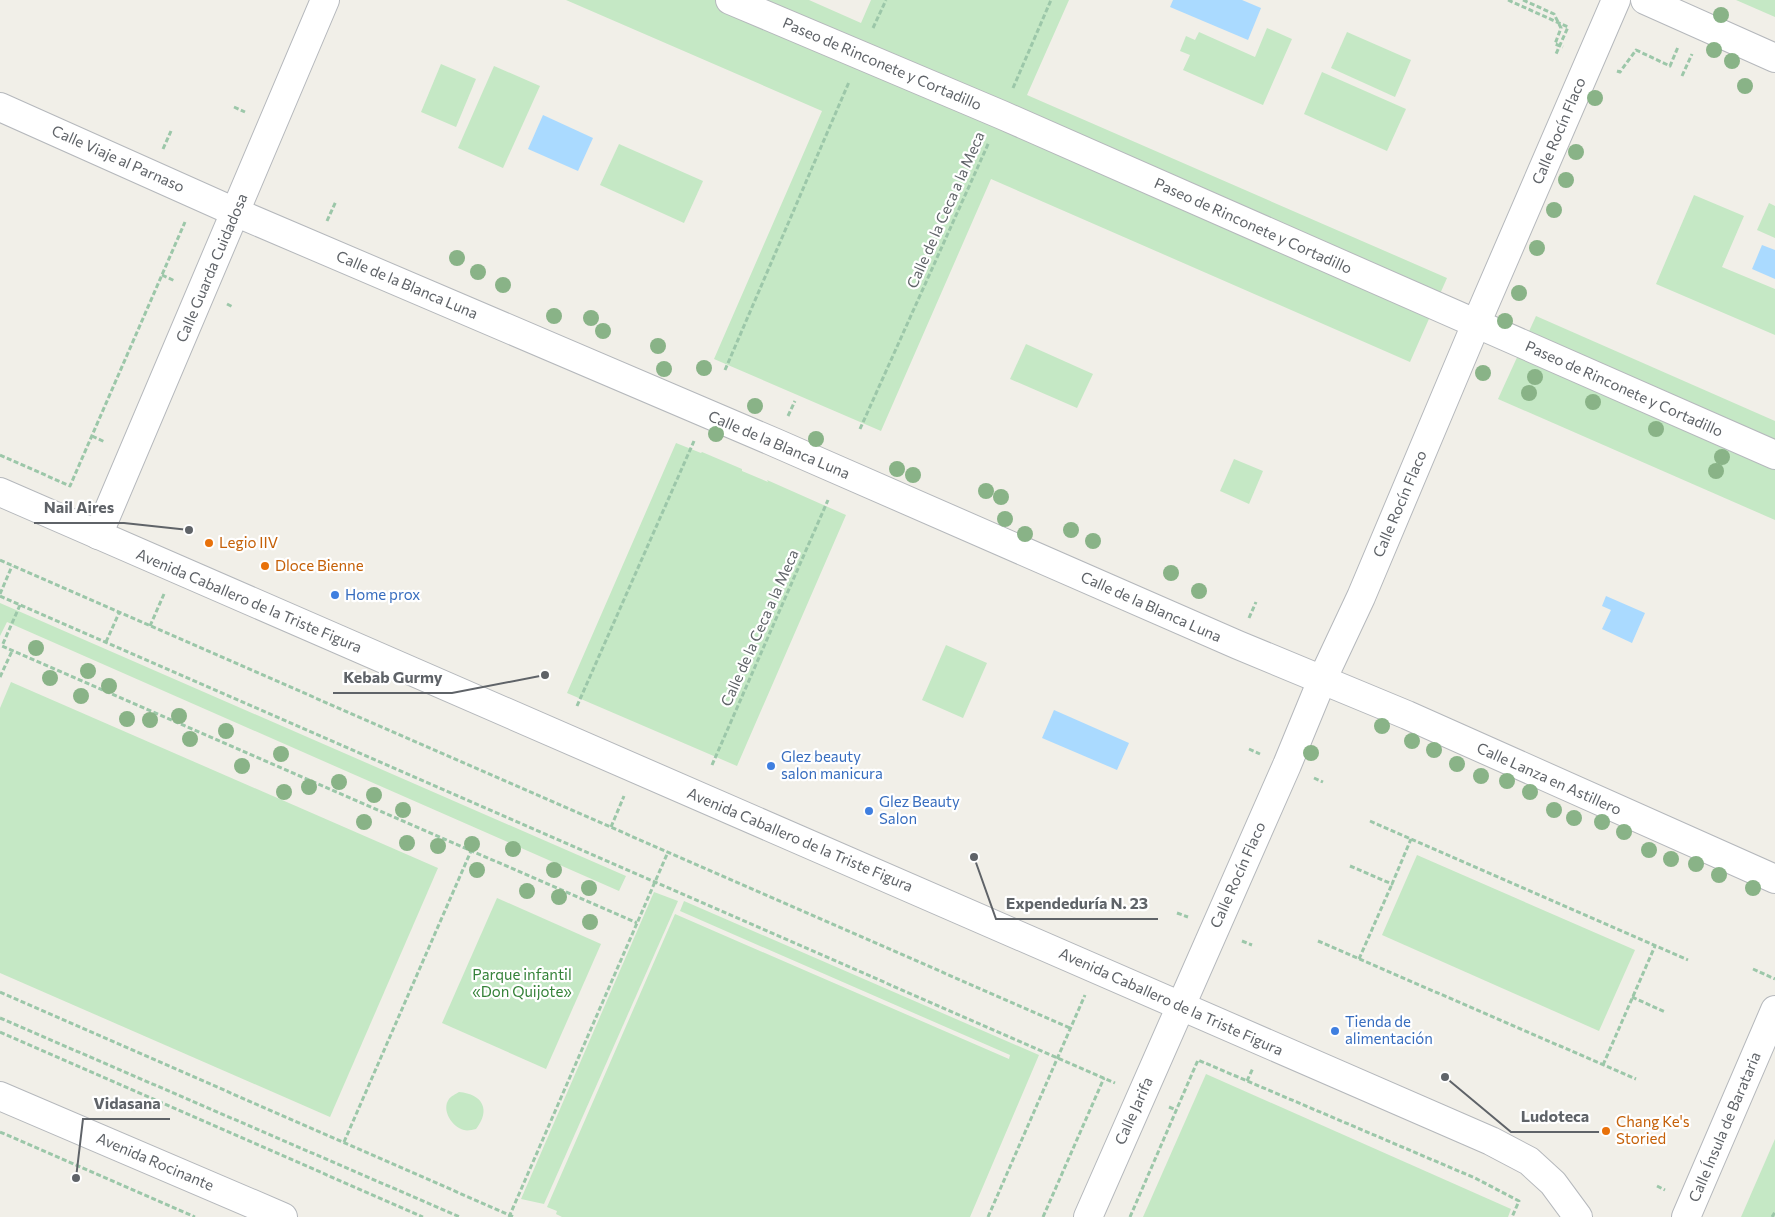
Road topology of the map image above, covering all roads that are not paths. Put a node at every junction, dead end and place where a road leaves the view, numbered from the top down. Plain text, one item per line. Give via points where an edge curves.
1 (326, 0) edge
2 (730, 0) edge
3 (1616, 0) edge
4 (1645, 0) edge
5 (1775, 58) edge
6 (0, 106) edge
7 (235, 212) junction
8 (1476, 324) junction
9 (1775, 455) edge
10 (0, 492) edge
11 (98, 535) junction
12 (1322, 680) junction
13 (1775, 879) edge
14 (1181, 1006) junction
15 (1775, 1010) edge
16 (0, 1096) edge
17 (283, 1217) edge
18 (1088, 1217) edge
19 (1578, 1217) edge
20 (1686, 1217) edge

1 - 7 street, Calle Guarda Cuidadosa
2 - 8 street, Paseo de Rinconete y Cortadillo via 1002,115
3 - 8 street, Calle Rocín Flaco
4 - 5 street
6 - 7 street, Calle Viaje al Parnaso
7 - 11 street, Calle Guarda Cuidadosa
7 - 12 street, Calle de la Blanca Luna
8 - 9 street, Paseo de Rinconete y Cortadillo
8 - 12 street, Calle Rocín Flaco via 1361,597
10 - 11 street, Avenida Caballero de la Triste Figura
11 - 14 street, Avenida Caballero de la Triste Figura
12 - 13 street, Calle Lanza en Astillero
12 - 14 street, Calle Rocín Flaco
14 - 18 street, Calle Jarifa
14 - 19 street, Avenida Caballero de la Triste Figura via 1529,1160 1553,1183
15 - 20 street, Calle Ínsula de Barataria
16 - 17 street, Avenida Rocinante

